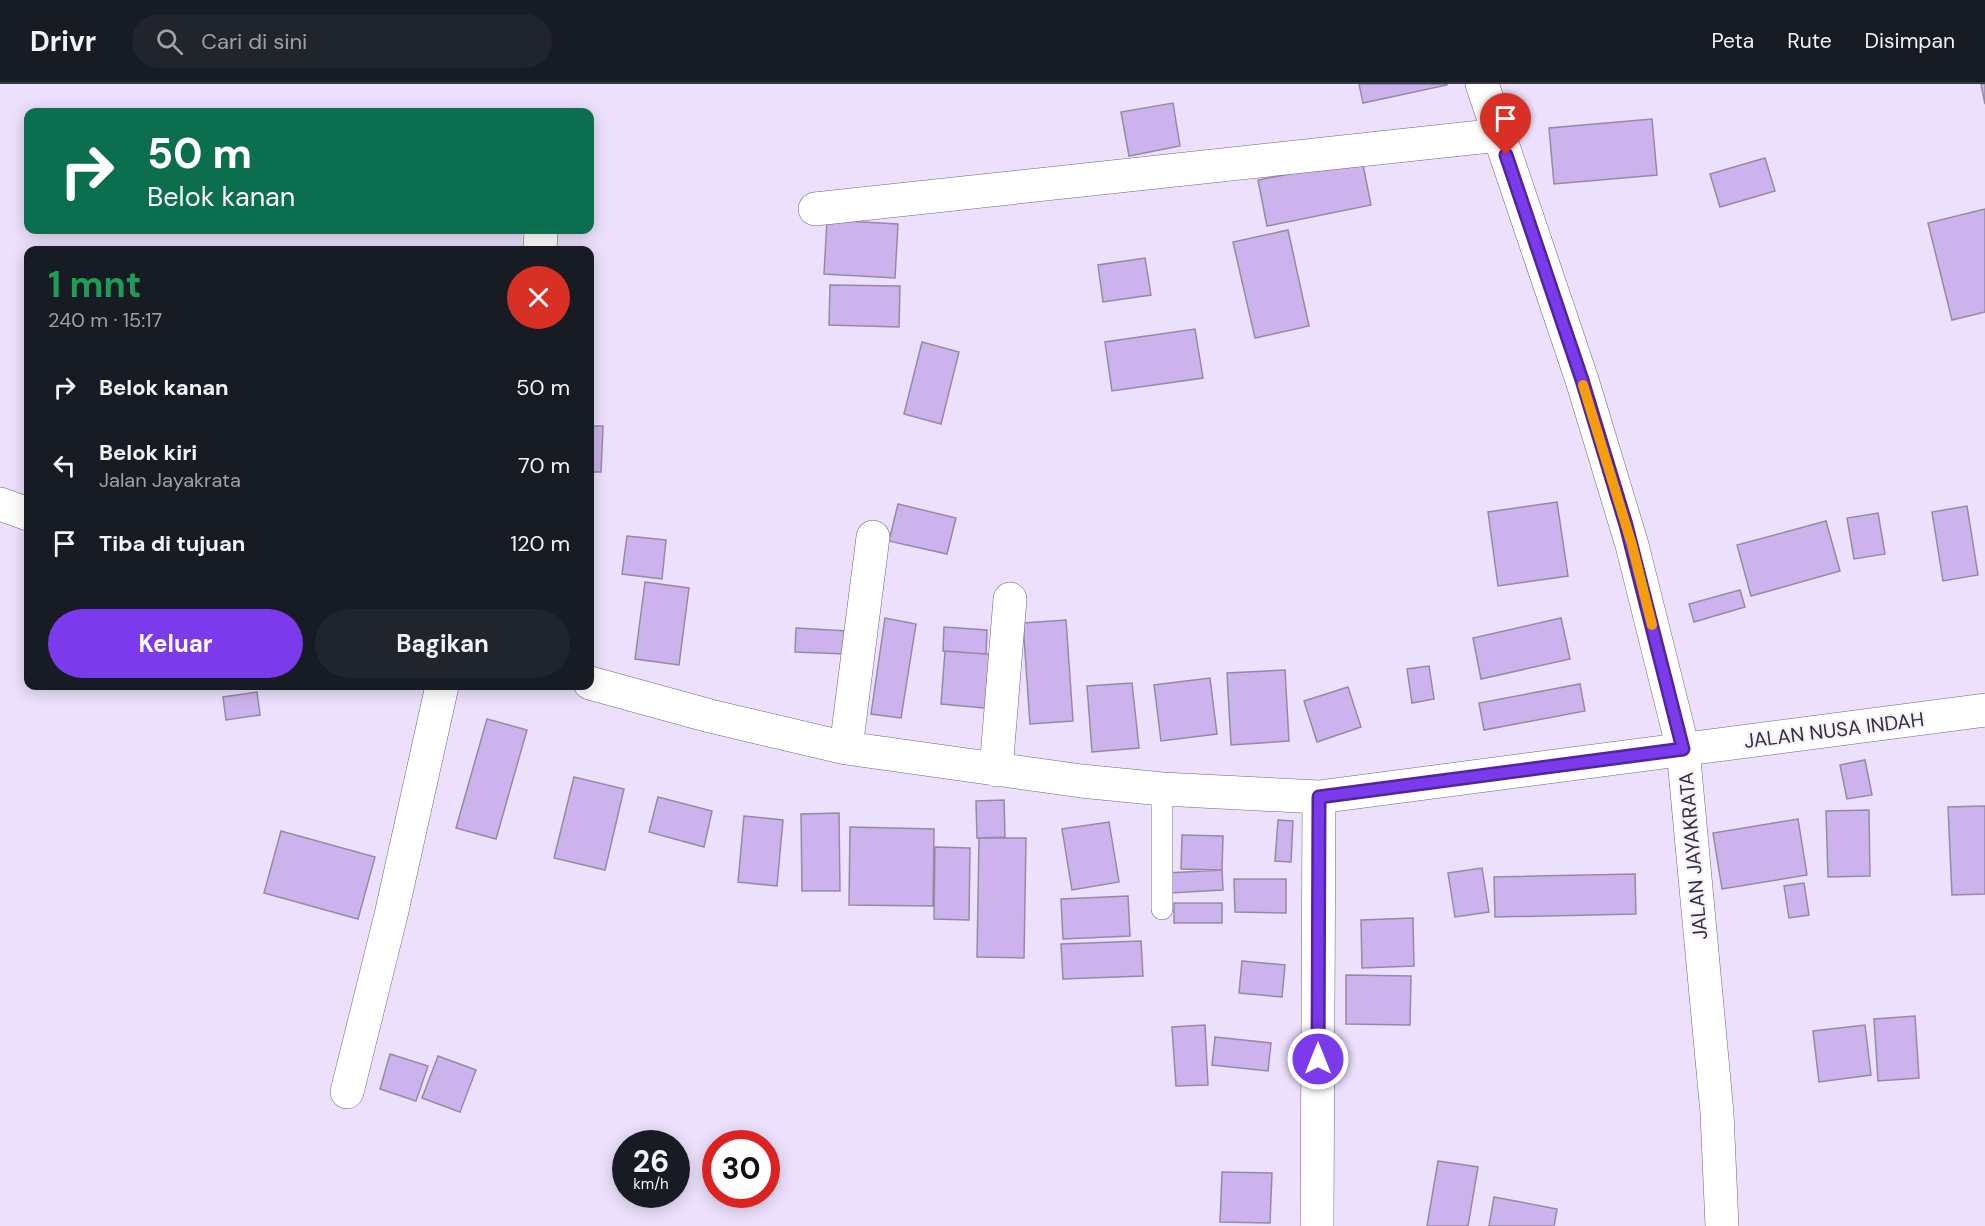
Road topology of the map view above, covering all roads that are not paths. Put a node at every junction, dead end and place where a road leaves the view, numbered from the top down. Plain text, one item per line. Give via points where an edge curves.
1 (1482, 84) edge
2 (1499, 135) junction
3 (815, 209) dead end
4 (0, 504) edge
5 (24, 513) edge
6 (873, 537) dead end
7 (1010, 599) dead end
8 (594, 684) edge
9 (441, 690) edge
10 (1985, 710) edge
11 (846, 748) junction
12 (1683, 749) junction
13 (996, 770) junction
14 (1162, 789) junction
15 (1319, 797) junction
16 (1162, 909) dead end
17 (346, 1092) dead end
18 (1317, 1226) edge
19 (1722, 1226) edge

1 - 2 street, JALAN JAYAKRATA
2 - 3 street
2 - 12 street, JALAN JAYAKRATA via 1582,380 1629,534
4 - 5 street
6 - 11 street
7 - 13 street
8 - 11 street, JALAN NUSA INDAH
9 - 17 street via 391,915
10 - 12 street, JALAN NUSA INDAH
11 - 13 street, JALAN NUSA INDAH
12 - 15 street, JALAN NUSA INDAH
12 - 19 street, JALAN JAYAKRATA via 1717,1113
13 - 14 street, JALAN NUSA INDAH
14 - 15 street, JALAN NUSA INDAH
14 - 16 lane
15 - 18 street

